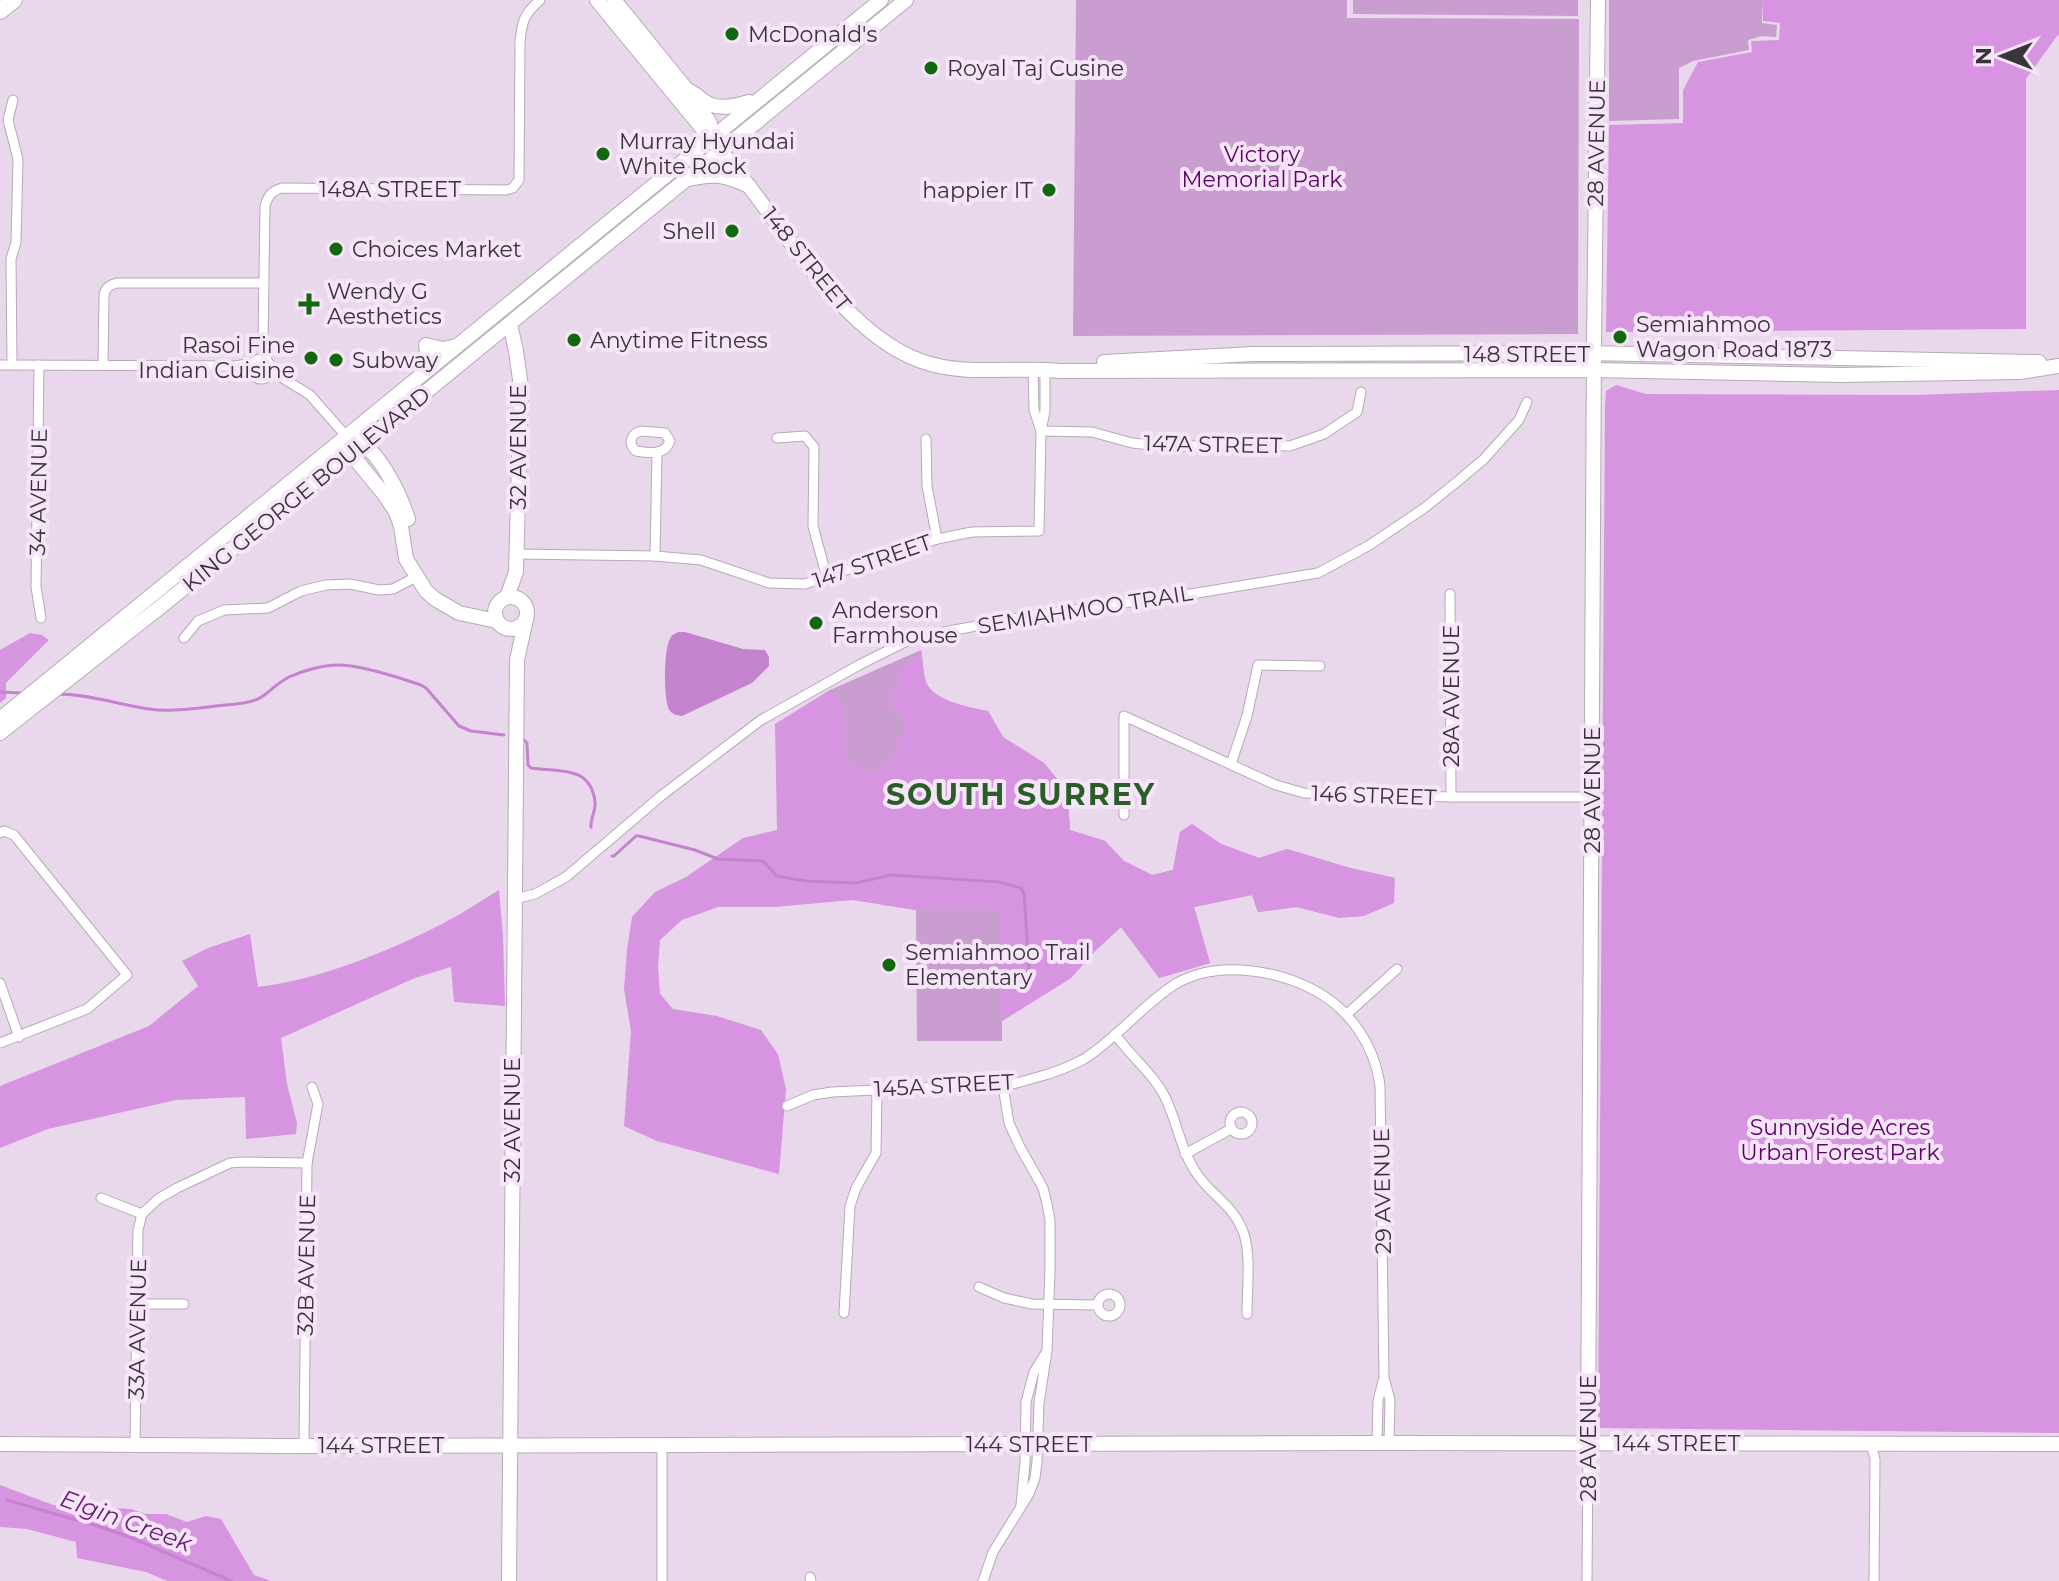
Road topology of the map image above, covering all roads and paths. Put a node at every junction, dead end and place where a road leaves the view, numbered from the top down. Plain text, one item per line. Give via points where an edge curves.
1 (14, 0) edge
2 (540, 0) edge
3 (597, 0) edge
4 (614, 0) edge
5 (881, 0) edge
6 (906, 0) edge
7 (1598, 0) edge
8 (0, 11) edge
9 (687, 90) junction
10 (757, 99) junction
11 (13, 100) dead end
12 (714, 135) junction
13 (724, 148) junction
14 (685, 180) junction
15 (749, 186) junction
16 (0, 259) edge
17 (11, 259) junction
18 (559, 263) junction
19 (264, 283) junction
20 (510, 324) junction
21 (865, 327) junction
22 (263, 343) junction
23 (1594, 353) junction
24 (12, 364) junction
25 (2059, 364) edge
26 (0, 365) edge
27 (39, 365) junction
28 (103, 365) junction
29 (253, 365) junction
30 (269, 368) junction
31 (1039, 370) junction
32 (1594, 370) junction
33 (1361, 392) dead end
34 (1527, 402) dead end
35 (1041, 431) junction
36 (346, 436) junction
37 (777, 438) dead end
38 (926, 439) dead end
39 (357, 448) junction
40 (657, 452) dead end
41 (937, 539) junction
42 (517, 554) junction
43 (655, 556) junction
44 (516, 572) junction
45 (414, 574) junction
46 (827, 578) junction
47 (1450, 594) dead end
48 (502, 600) junction
49 (523, 601) junction
50 (448, 606) junction
51 (41, 618) dead end
52 (526, 619) junction
53 (500, 624) junction
54 (184, 638) dead end
55 (517, 660) junction
56 (1320, 666) dead end
57 (30, 701) junction
58 (0, 719) edge
59 (0, 733) edge
60 (1231, 764) junction
61 (1451, 797) junction
62 (1592, 797) junction
63 (1124, 815) dead end
64 (2, 832) edge
65 (514, 899) junction
66 (1397, 969) dead end
67 (0, 983) edge
68 (1347, 1014) junction
69 (1115, 1034) junction
70 (19, 1037) junction
71 (0, 1043) edge
72 (1003, 1086) junction
73 (312, 1087) dead end
74 (877, 1090) junction
75 (787, 1106) dead end
76 (1231, 1129) dead end
77 (1185, 1154) junction
78 (307, 1163) junction
79 (101, 1198) dead end
80 (142, 1214) junction
81 (979, 1287) dead end
82 (137, 1304) junction
83 (184, 1304) dead end
84 (1049, 1305) junction
85 (1098, 1305) dead end
86 (844, 1313) dead end
87 (1247, 1314) dead end
88 (1047, 1351) junction
89 (1027, 1395) junction
90 (1039, 1396) junction
91 (1383, 1443) junction
92 (1588, 1443) junction
93 (1871, 1443) junction
94 (0, 1444) edge
95 (1031, 1444) junction
96 (2059, 1444) edge
97 (135, 1445) junction
98 (510, 1445) junction
99 (662, 1445) junction
100 (304, 1446) junction
101 (509, 1581) edge
102 (662, 1581) edge
103 (983, 1581) edge
104 (1587, 1581) edge
105 (1874, 1581) edge

1 - 8 highway
2 - 19 street, 148A STREET via 522,22 519,180 513,188 275,190 265,206
3 - 12 main road
4 - 9 main road
5 - 10 main road, KING GEORGE BOULEVARD
6 - 13 main road, KING GEORGE BOULEVARD
7 - 23 main road, 28 AVENUE
9 - 10 main road via 719,107
9 - 12 main road
10 - 12 main road, KING GEORGE BOULEVARD
11 - 17 street via 8,120 18,159
12 - 13 main road
12 - 18 main road, KING GEORGE BOULEVARD
13 - 14 main road, KING GEORGE BOULEVARD
13 - 15 main road, 148 STREET
13 - 21 main road, 148 STREET
14 - 15 main road via 723,175
14 - 20 main road, KING GEORGE BOULEVARD
15 - 21 main road, 148 STREET
16 - 17 street
17 - 24 street
18 - 20 main road via 512,313
18 - 36 main road, KING GEORGE BOULEVARD
19 - 22 street
19 - 28 street via 117,283 106,288
20 - 39 main road, KING GEORGE BOULEVARD
20 - 42 main road, 32 AVENUE via 521,387
21 - 31 main road, 148 STREET via 895,350 934,365
22 - 29 street
22 - 30 street
23 - 25 main road, 148 STREET
23 - 31 main road, 148 STREET via 1253,354 1061,364
23 - 32 main road, 28 AVENUE
24 - 26 street
24 - 27 street
25 - 32 main road, 148 STREET via 2020,372 1841,375
27 - 28 street
27 - 51 street, 34 AVENUE via 36,587
28 - 29 street
29 - 30 street via 262,359
29 - 30 street via 259,379
30 - 36 street via 310,395
31 - 32 main road, 148 STREET
31 - 35 street via 1034,410
32 - 62 main road, 28 AVENUE
33 - 35 street, 147A STREET via 1357,412 1324,434 1290,446 1170,447 1092,432
34 - 65 street, SEMIAHMOO TRAIL via 1519,420 1458,481 1368,546 1318,573 1029,616 907,641 761,720 566,877
35 - 41 street, 147 STREET via 1039,531 972,532
36 - 39 main road
36 - 57 main road, KING GEORGE BOULEVARD via 40,686
37 - 46 street via 805,436 814,447 813,526
38 - 41 street via 927,486
39 - 45 main road via 396,512
39 - 57 main road, KING GEORGE BOULEVARD via 59,686
40 - 43 street
41 - 46 street, 147 STREET
42 - 43 street, 147 STREET
42 - 44 main road, 32 AVENUE
43 - 46 street, 147 STREET via 701,560 769,583 805,584
44 - 48 main road, 32 AVENUE
44 - 49 main road, 32 AVENUE
45 - 50 main road via 430,595
45 - 54 street via 393,589 345,583 317,586 268,608 224,610 202,619
47 - 61 street, 28A AVENUE
48 - 49 main road via 514,596
48 - 50 main road via 481,607
48 - 53 main road via 494,613
49 - 52 main road
50 - 53 main road
52 - 53 main road via 516,628
52 - 55 main road, 32 AVENUE
53 - 55 main road, 32 AVENUE via 510,633
55 - 65 main road, 32 AVENUE
56 - 60 street via 1258,665
57 - 58 main road, KING GEORGE BOULEVARD
57 - 59 main road, KING GEORGE BOULEVARD
60 - 61 street, 146 STREET via 1304,793
60 - 63 street, 146 STREET via 1124,716
61 - 62 street, 146 STREET
62 - 92 main road, 28 AVENUE
64 - 70 street via 14,835 127,975 87,1009
65 - 98 main road, 32 AVENUE
66 - 68 street
67 - 70 street
68 - 69 street, 145A STREET via 1301,983 1218,970 1170,987
68 - 91 street, 29 AVENUE via 1369,1046 1380,1086 1384,1378 1390,1400
69 - 72 street, 145A STREET via 1084,1059
69 - 77 street via 1163,1093
70 - 71 street
72 - 74 street, 145A STREET
72 - 84 street via 1009,1123 1047,1204
73 - 78 street, 32B AVENUE via 318,1107
74 - 75 street, 145A STREET via 824,1093
74 - 86 street via 876,1153 850,1206
76 - 77 street
77 - 87 street via 1202,1181 1228,1205 1244,1235
78 - 80 street via 230,1163 167,1193
78 - 100 street, 32B AVENUE
79 - 80 street
80 - 82 street, 33A AVENUE
81 - 84 street via 1017,1302
82 - 83 street
82 - 97 street, 33A AVENUE
84 - 85 street
84 - 88 street
88 - 89 street
88 - 90 street
89 - 90 street
89 - 95 street
90 - 95 street
91 - 92 main road, 144 STREET
91 - 95 main road, 144 STREET
92 - 93 main road, 144 STREET
92 - 104 street, 28 AVENUE
93 - 96 main road, 144 STREET
93 - 105 street
94 - 97 main road, 144 STREET
95 - 99 main road, 144 STREET
95 - 103 street via 1035,1478 993,1552
97 - 100 main road, 144 STREET
98 - 99 main road, 144 STREET
98 - 100 main road, 144 STREET
98 - 101 main road, 32 AVENUE
99 - 102 street

